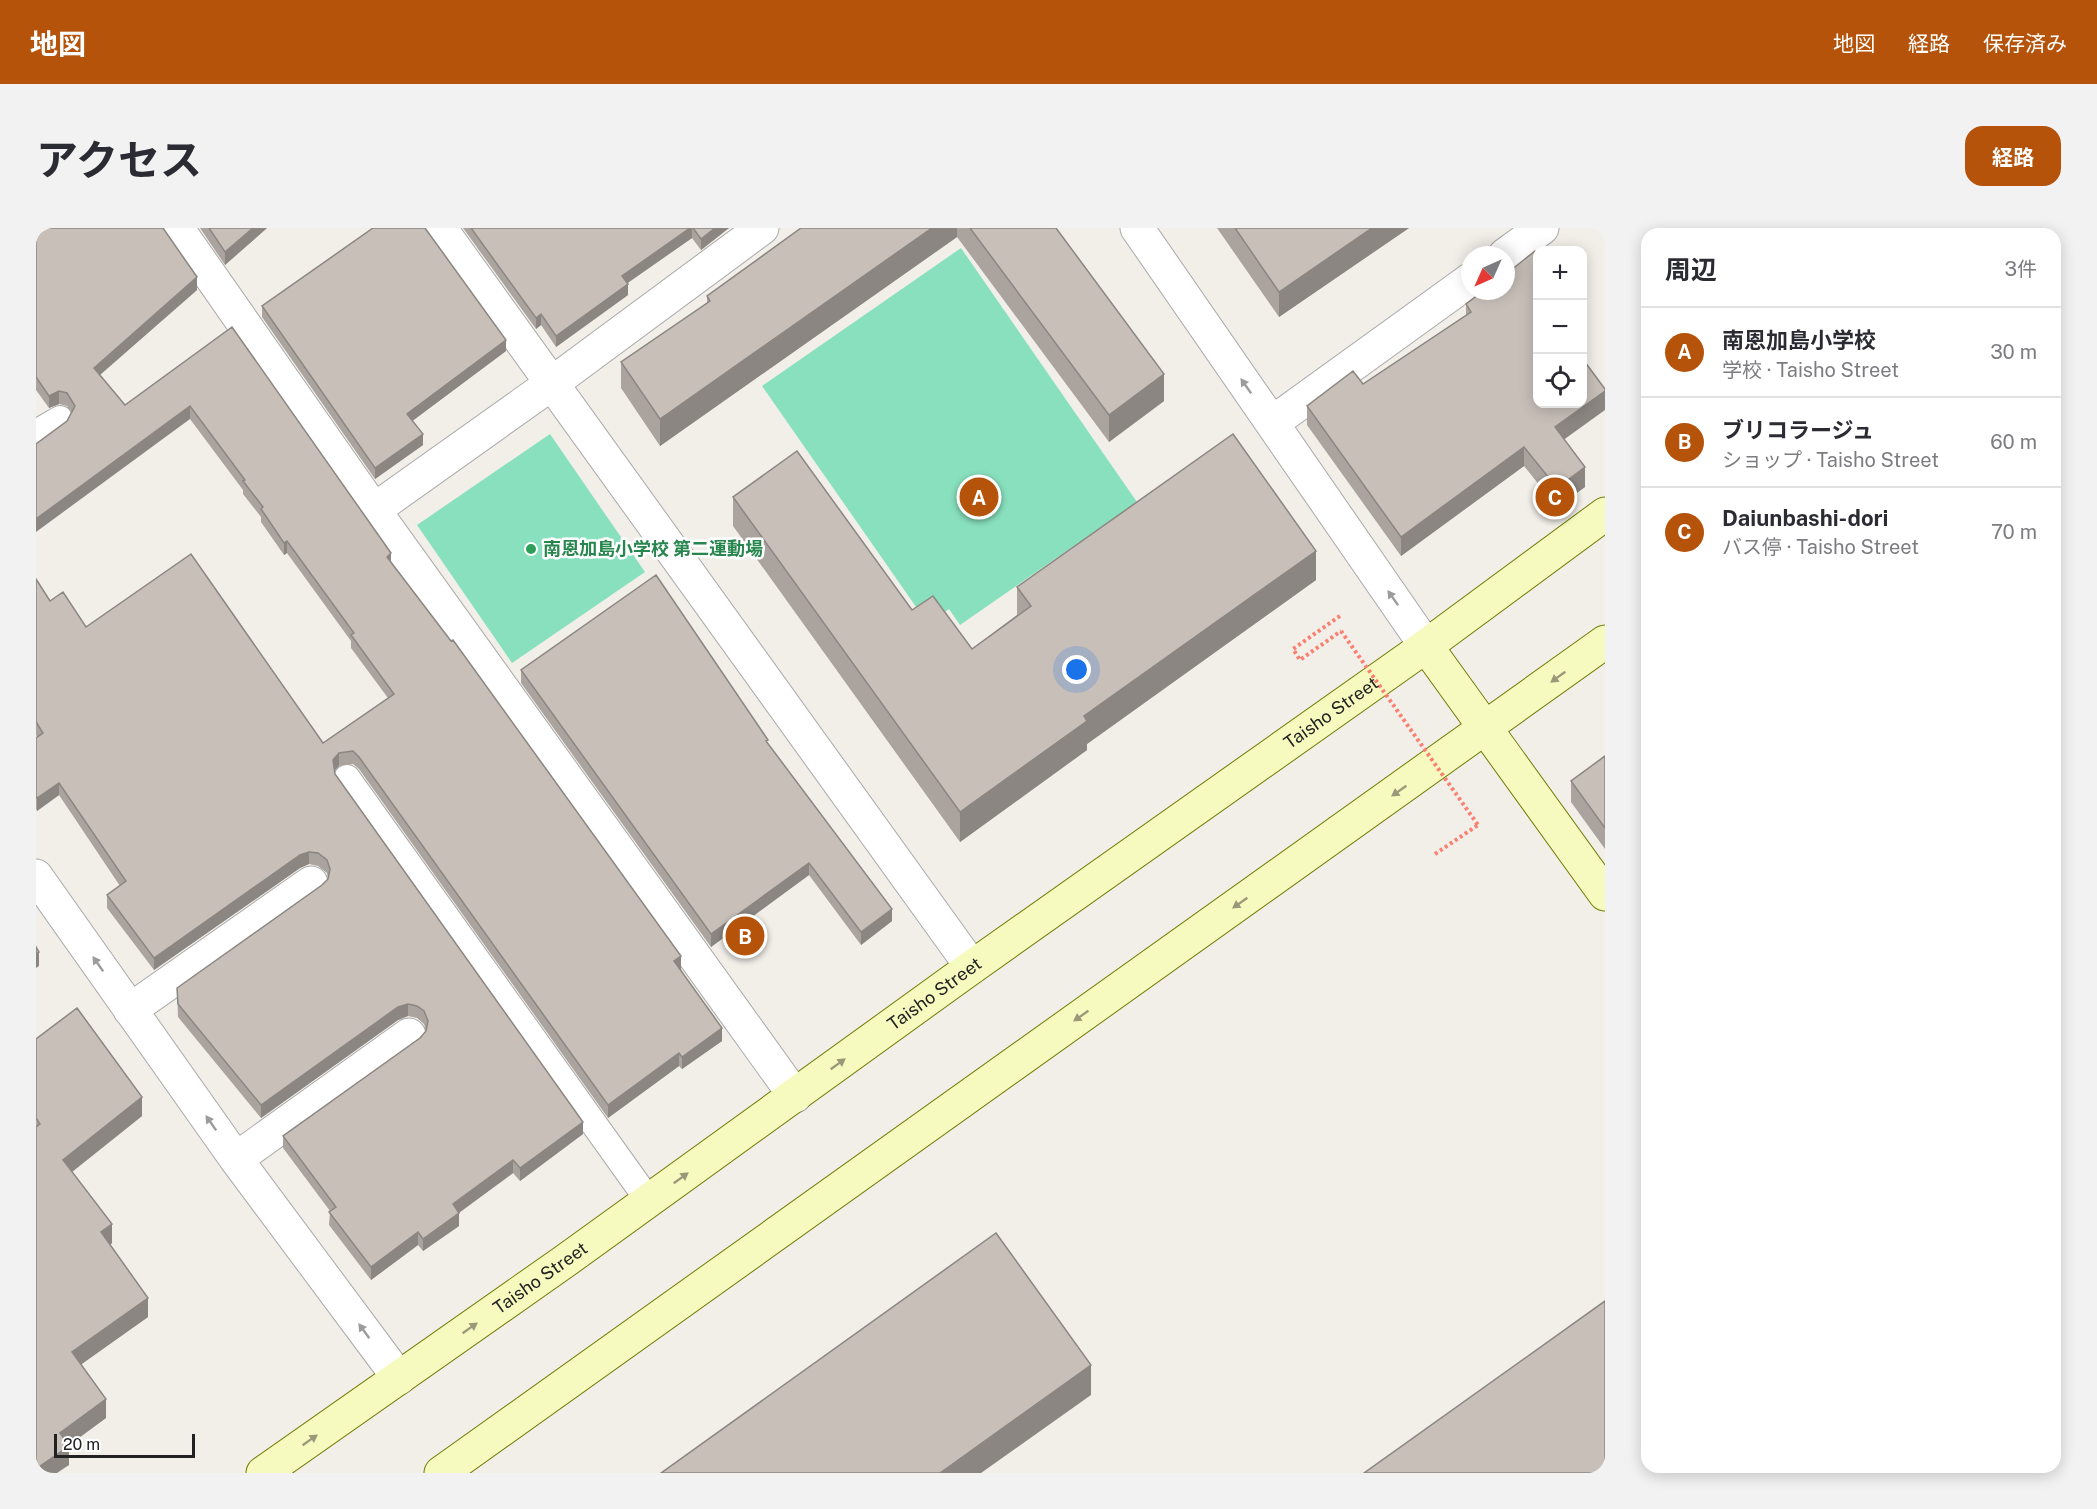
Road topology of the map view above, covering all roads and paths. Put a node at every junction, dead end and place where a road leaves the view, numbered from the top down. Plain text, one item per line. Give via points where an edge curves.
1 (177, 228) edge
2 (440, 228) edge
3 (762, 228) edge
4 (1137, 228) edge
5 (1542, 228) edge
6 (1515, 247) edge
7 (1461, 286) edge
8 (551, 384) junction
9 (60, 419) dead end
10 (1272, 423) junction
11 (36, 433) edge
12 (374, 510) junction
13 (1605, 514) edge
14 (1340, 616) dead end
15 (1605, 642) edge
16 (1426, 646) junction
17 (1486, 729) junction
18 (347, 778) dead end
19 (1435, 854) dead end
20 (36, 876) edge
21 (312, 883) dead end
22 (1605, 894) edge
23 (972, 967) junction
24 (130, 1010) junction
25 (409, 1035) dead end
26 (795, 1096) junction
27 (237, 1159) junction
28 (649, 1201) junction
29 (399, 1378) junction
30 (262, 1473) edge
31 (441, 1473) edge

1 - 12 street
2 - 8 street
3 - 8 street
10 -> 4 street
5 - 6 street
7 - 10 street
8 - 12 street
8 - 23 street
9 - 11 lane
16 -> 10 street
12 - 26 street
13 - 16 main road, Taisho Street
14 - 19 path, bridge via 1293,649 1300,660 1341,631 1478,825
15 -> 17 main road
16 - 17 main road
16 - 23 main road, Taisho Street
17 - 22 main road
17 -> 31 main road
18 - 28 lane
24 -> 20 street
21 - 24 street
26 -> 23 main road, Taisho Street
27 -> 24 street
25 - 27 street
28 -> 26 main road, Taisho Street
29 -> 27 street
29 -> 28 main road, Taisho Street
30 -> 29 main road, Taisho Street

